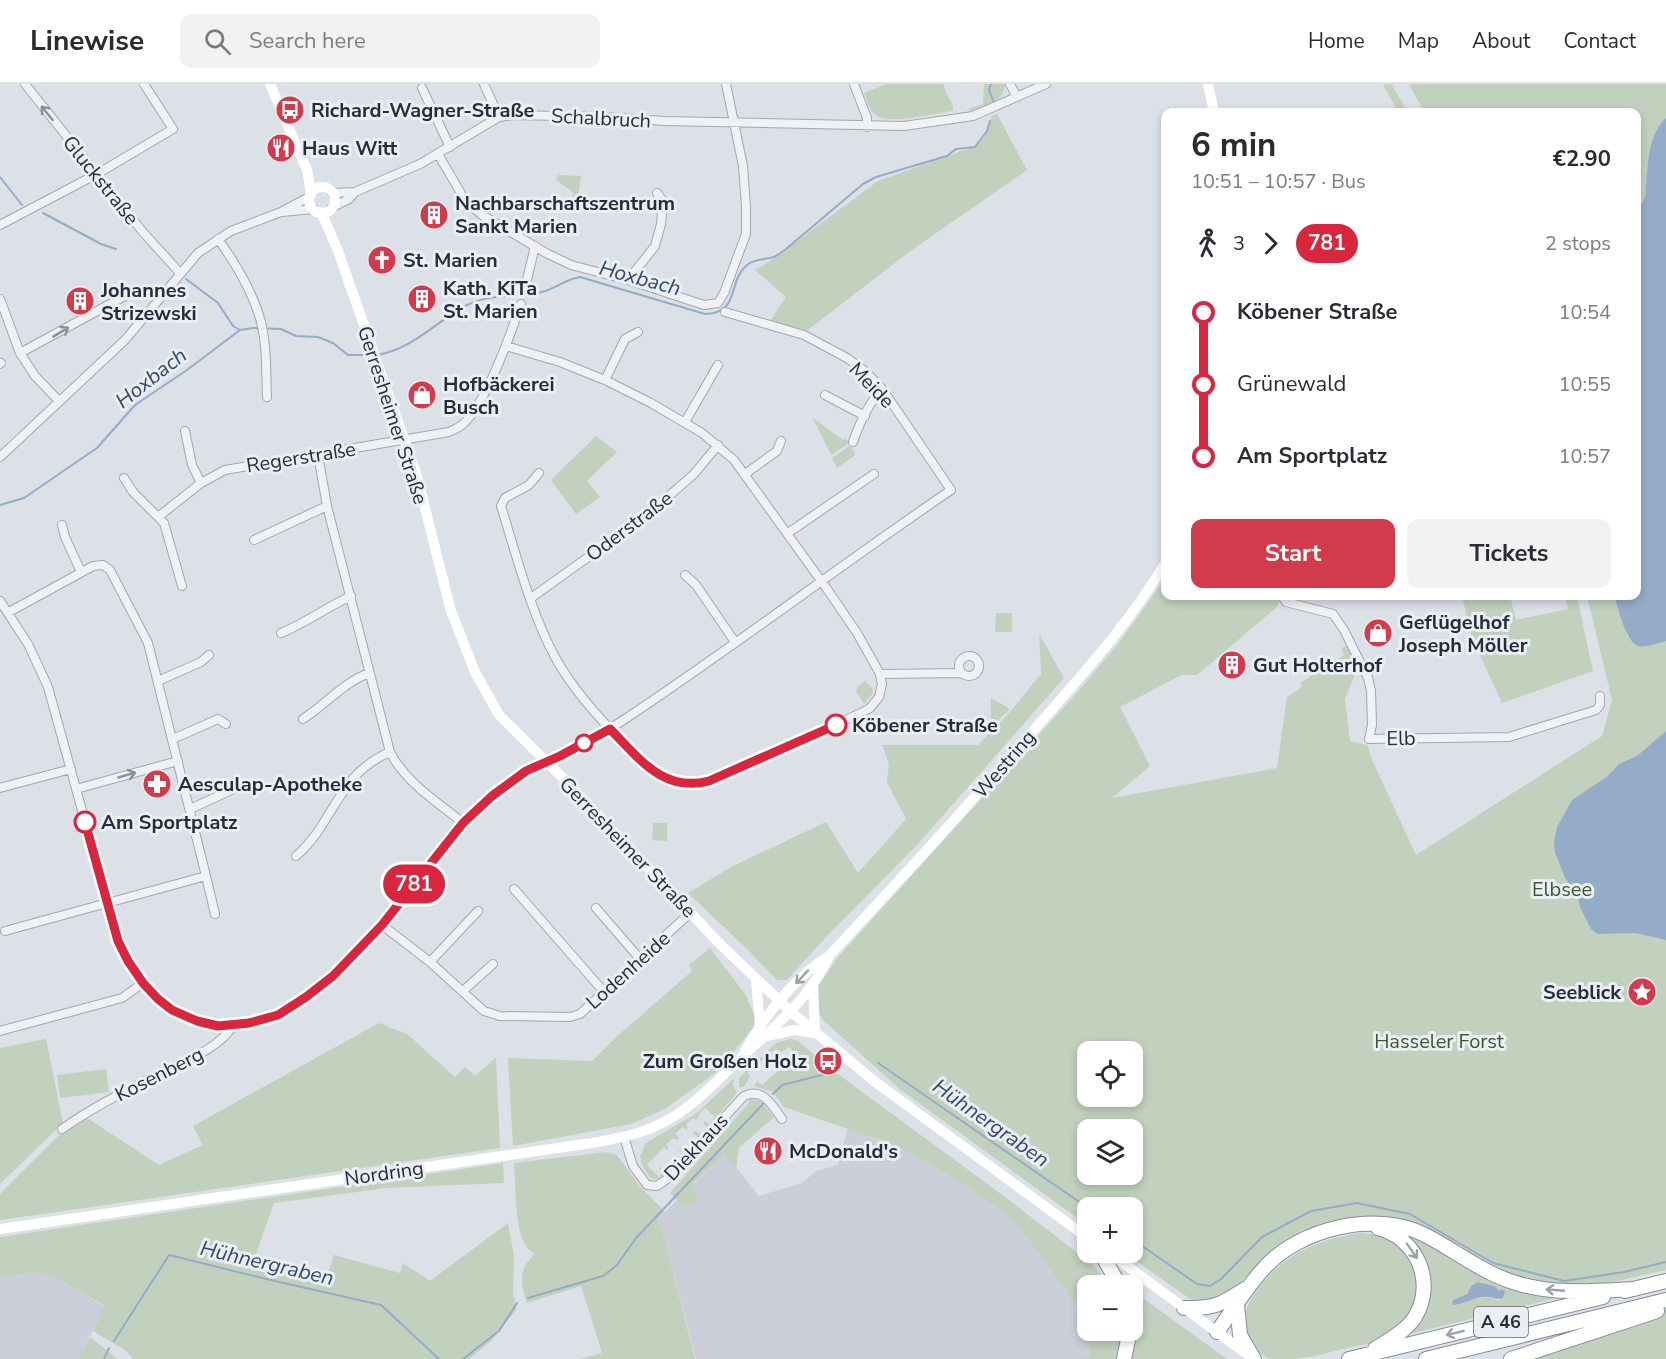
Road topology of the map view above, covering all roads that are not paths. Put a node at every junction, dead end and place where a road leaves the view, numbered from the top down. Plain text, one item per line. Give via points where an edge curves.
1 (25, 84) edge
2 (144, 84) edge
3 (270, 84) edge
4 (484, 84) edge
5 (726, 84) edge
6 (854, 84) edge
7 (1046, 84) edge
8 (1208, 84) edge
9 (422, 88) dead end
10 (1015, 89) edge
11 (1213, 108) edge
12 (499, 117) junction
13 (735, 122) junction
14 (867, 127) junction
15 (450, 147) junction
16 (438, 154) junction
17 (307, 170) junction
18 (97, 174) junction
19 (322, 187) junction
20 (355, 192) junction
21 (332, 193) junction
22 (657, 193) dead end
23 (310, 195) junction
24 (324, 209) junction
25 (281, 212) junction
26 (0, 225) edge
27 (218, 239) junction
28 (535, 246) junction
29 (180, 273) junction
30 (628, 280) junction
31 (525, 288) dead end
32 (166, 291) junction
33 (0, 298) edge
34 (521, 303) dead end
35 (725, 312) dead end
36 (638, 332) dead end
37 (506, 346) junction
38 (20, 353) junction
39 (718, 365) dead end
40 (605, 380) junction
41 (883, 390) junction
42 (825, 395) dead end
43 (267, 397) dead end
44 (60, 402) junction
45 (865, 416) junction
46 (686, 422) junction
47 (185, 432) dead end
48 (405, 441) junction
49 (781, 441) dead end
50 (853, 442) dead end
51 (718, 445) junction
52 (318, 455) junction
53 (0, 457) edge
54 (539, 473) dead end
55 (745, 474) junction
56 (874, 474) dead end
57 (124, 478) dead end
58 (201, 483) junction
59 (327, 506) junction
60 (158, 517) junction
61 (62, 525) dead end
62 (788, 533) junction
63 (254, 540) dead end
64 (1161, 570) edge
65 (81, 572) junction
66 (686, 575) dead end
67 (822, 581) junction
68 (182, 586) dead end
69 (351, 596) junction
70 (531, 598) junction
71 (1292, 600) edge
72 (0, 601) edge
73 (9, 612) junction
74 (281, 633) dead end
75 (735, 642) junction
76 (209, 655) dead end
77 (369, 673) junction
78 (963, 673) dead end
79 (880, 674) junction
80 (158, 681) junction
81 (1600, 696) dead end
82 (303, 718) dead end
83 (226, 724) dead end
84 (610, 729) junction
85 (173, 739) junction
86 (390, 752) junction
87 (178, 760) junction
88 (545, 763) junction
89 (70, 769) junction
90 (240, 786) dead end
91 (0, 788) edge
92 (76, 789) junction
93 (190, 809) junction
94 (463, 823) junction
95 (296, 856) dead end
96 (206, 876) junction
97 (514, 889) dead end
98 (108, 902) junction
99 (596, 908) dead end
100 (478, 911) dead end
101 (690, 913) junction
102 (215, 914) dead end
103 (382, 925) junction
104 (4, 930) dead end
105 (829, 956) junction
106 (640, 958) junction
107 (430, 962) junction
108 (493, 964) dead end
109 (756, 980) junction
110 (143, 983) junction
111 (813, 984) junction
112 (463, 991) junction
113 (604, 992) junction
114 (780, 1002) junction
115 (790, 1011) junction
116 (760, 1024) junction
117 (233, 1026) junction
118 (0, 1030) edge
119 (815, 1033) junction
120 (764, 1037) junction
121 (742, 1056) junction
122 (782, 1119) dead end
123 (62, 1129) dead end
124 (624, 1137) junction
125 (1362, 1224) junction
126 (0, 1229) edge
127 (1077, 1230) edge
128 (1123, 1263) edge
129 (1666, 1281) edge
130 (1251, 1284) junction
131 (1634, 1289) junction
132 (1666, 1300) edge
133 (1237, 1305) junction
134 (1184, 1308) junction
135 (1666, 1309) edge
136 (1217, 1332) junction
137 (1128, 1341) edge
138 (1368, 1354) junction
139 (1124, 1359) edge
140 (1254, 1359) edge
141 (1349, 1359) edge
142 (1426, 1359) edge
143 (1511, 1359) edge

18 -> 1 street, Gluckstraße
2 - 18 street via 173,129
3 - 17 main road
4 - 12 street
5 - 13 street
6 - 14 street
7 - 10 street, Schalbruch
8 - 11 main road
9 - 15 street
10 - 14 street, Schalbruch via 999,105 973,116
12 - 13 street, Schalbruch
12 - 15 street, Schalbruch
13 - 14 street, Schalbruch
13 - 30 street via 746,234 718,303 704,305
15 - 16 street, Schalbruch
16 - 20 street, Schalbruch
16 - 28 street via 466,202
17 - 19 main road
17 - 23 main road
18 - 26 street
18 - 29 street, Gluckstraße
19 - 21 main road
19 - 23 main road
20 - 21 street, Schalbruch
20 - 24 street, Schalbruch via 349,199
21 - 24 main road via 334,199
22 - 30 street via 663,201 659,237
23 - 24 main road via 310,204
23 - 25 street
24 - 25 street
24 - 48 main road, Gerresheimer Straße via 323,216
25 - 27 street
27 - 29 street
27 - 43 street via 243,278 261,322
28 - 30 street via 571,265
28 - 31 street
29 - 32 street
38 -> 32 street via 132,292
32 - 44 street via 125,340
33 - 38 street
34 - 37 street, Regerstraße
35 - 41 street, Meide via 804,335 847,358
36 - 40 street via 625,339
37 - 40 street
37 - 48 street, Regerstraße via 477,406 462,425 449,432
38 - 44 street
39 - 46 street
40 - 46 street
41 - 45 street
41 - 67 street, Meide via 951,490
42 - 45 street
44 - 53 street
45 - 50 street
46 - 51 street
47 - 58 street via 192,465
48 - 52 street, Regerstraße
48 - 88 main road, Gerresheimer Straße via 452,611 475,672 499,715
49 - 55 street via 777,451
51 - 55 street
51 - 70 street, Oderstraße via 694,474 647,515
52 - 58 street, Regerstraße via 237,467
52 - 59 street
54 - 70 street via 529,485 505,498 501,506
55 - 62 street
56 - 62 street
57 - 60 street
58 - 60 street, Regerstraße
59 - 63 street
59 - 69 street
60 - 68 street via 164,523
61 - 65 street
62 - 67 street
64 - 105 main road, Westring via 1105,650
65 - 73 street
65 - 80 street via 103,565 110,570 148,643
66 - 75 street
67 - 75 street
67 - 79 street
69 - 74 street
69 - 77 street
70 - 84 street via 555,657 573,686
71 - 81 street, Elb via 1333,614 1344,630 1371,690 1369,739 1509,737 1596,710
72 - 73 street
73 - 89 street via 48,687
75 - 84 street
76 - 80 street
77 - 82 street via 348,683
77 - 86 street
78 - 79 street
79 - 84 street via 881,691 870,708 698,784 664,778
80 - 85 street
83 - 85 street via 218,719
84 - 88 street
85 - 87 street
86 - 94 street via 408,779
86 - 95 street via 377,757 346,785 310,844
92 -> 87 street
87 - 93 street
88 - 94 street via 526,771
88 - 101 main road, Gerresheimer Straße
89 - 91 street
89 - 92 street
90 - 93 street
92 - 98 street
93 - 96 street
94 - 103 street
96 - 98 street
96 - 102 street
97 - 113 street
98 - 104 street
98 - 110 street via 118,941
99 - 106 street
100 - 107 street
101 - 106 street, Lodenheide
101 - 109 main road, Gerresheimer Straße
103 - 107 street, Lodenheide
103 - 117 street via 333,976 306,997 278,1015
105 - 111 main road, Westring
105 -> 114 main road, Westring via 814,965
106 - 113 street, Lodenheide
107 - 112 street, Lodenheide
108 - 112 street
109 - 114 main road, Gerresheimer Straße
109 - 116 main road
110 - 117 street via 160,1001 184,1016
110 - 118 street via 123,998
111 - 115 main road, Westring
111 - 119 main road
112 - 113 street, Lodenheide via 494,1016 570,1017 580,1014
114 - 115 main road, Gerresheimer Straße
114 - 116 main road, Nordring
115 - 119 main road, Gerresheimer Straße
115 - 120 main road, Nordring
116 - 121 main road, Nordring
117 - 123 street, Kosenberg via 208,1048 87,1111
119 - 120 main road via 785,1031
119 - 127 main road, Gerresheimer Straße via 874,1082
120 - 121 main road, Nordring
121 - 124 main road, Nordring via 678,1114
122 - 124 street, Diekhaus via 762,1095 744,1096 657,1186 647,1185 638,1174
124 - 126 main road, Nordring
125 - 130 highway via 1335,1228 1298,1244 1267,1264
131 -> 125 highway via 1536,1289 1495,1276 1421,1233 1385,1223
125 -> 138 highway via 1385,1230 1406,1243 1424,1276 1424,1292 1414,1319
128 - 134 main road
129 - 131 highway, A 46
130 - 133 highway
130 - 134 highway via 1216,1306
131 -> 138 highway, A 46
132 - 142 highway, A 46
133 - 136 highway
133 - 140 highway via 1240,1335
134 - 136 main road
135 - 143 highway
136 - 140 main road
137 - 139 highway
138 - 141 highway, A 46

